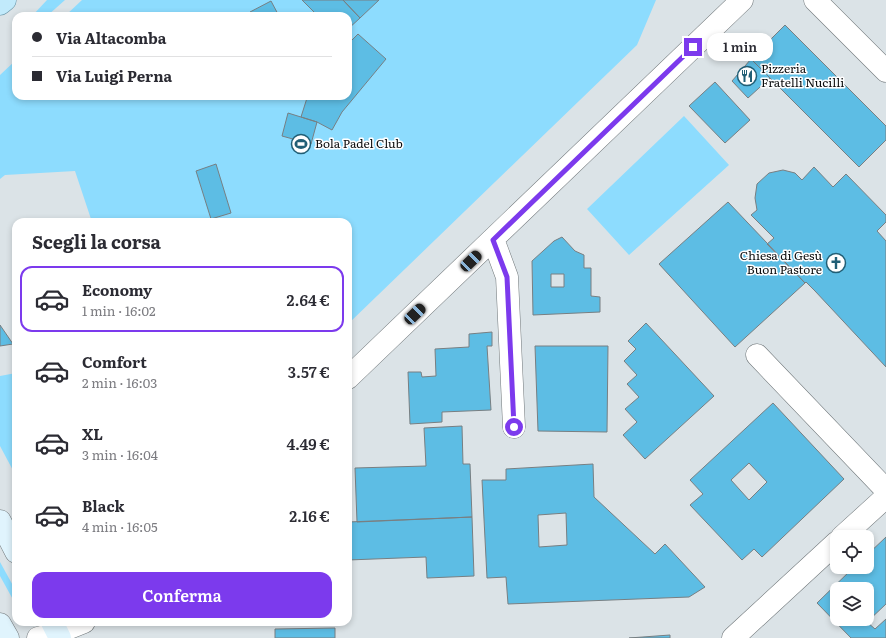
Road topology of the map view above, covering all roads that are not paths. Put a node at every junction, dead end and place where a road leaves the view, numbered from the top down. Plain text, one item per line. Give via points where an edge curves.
1 (5, 0) edge
2 (742, 0) edge
3 (815, 0) edge
4 (0, 4) edge
5 (886, 71) edge
6 (493, 240) junction
7 (757, 355) dead end
8 (352, 374) edge
9 (514, 427) dead end
10 (886, 490) edge
11 (886, 497) edge
12 (0, 521) edge
13 (850, 530) edge
14 (12, 544) edge
15 (830, 548) edge
16 (0, 624) edge
17 (72, 626) edge
18 (52, 633) edge
19 (8, 638) edge
20 (733, 638) edge

1 - 4 main road
2 - 6 street
3 - 5 street
6 - 8 street
6 - 9 street via 507,277
7 - 10 street
11 - 13 street
12 - 14 main road
15 - 20 street
16 - 19 main road
17 - 18 street

